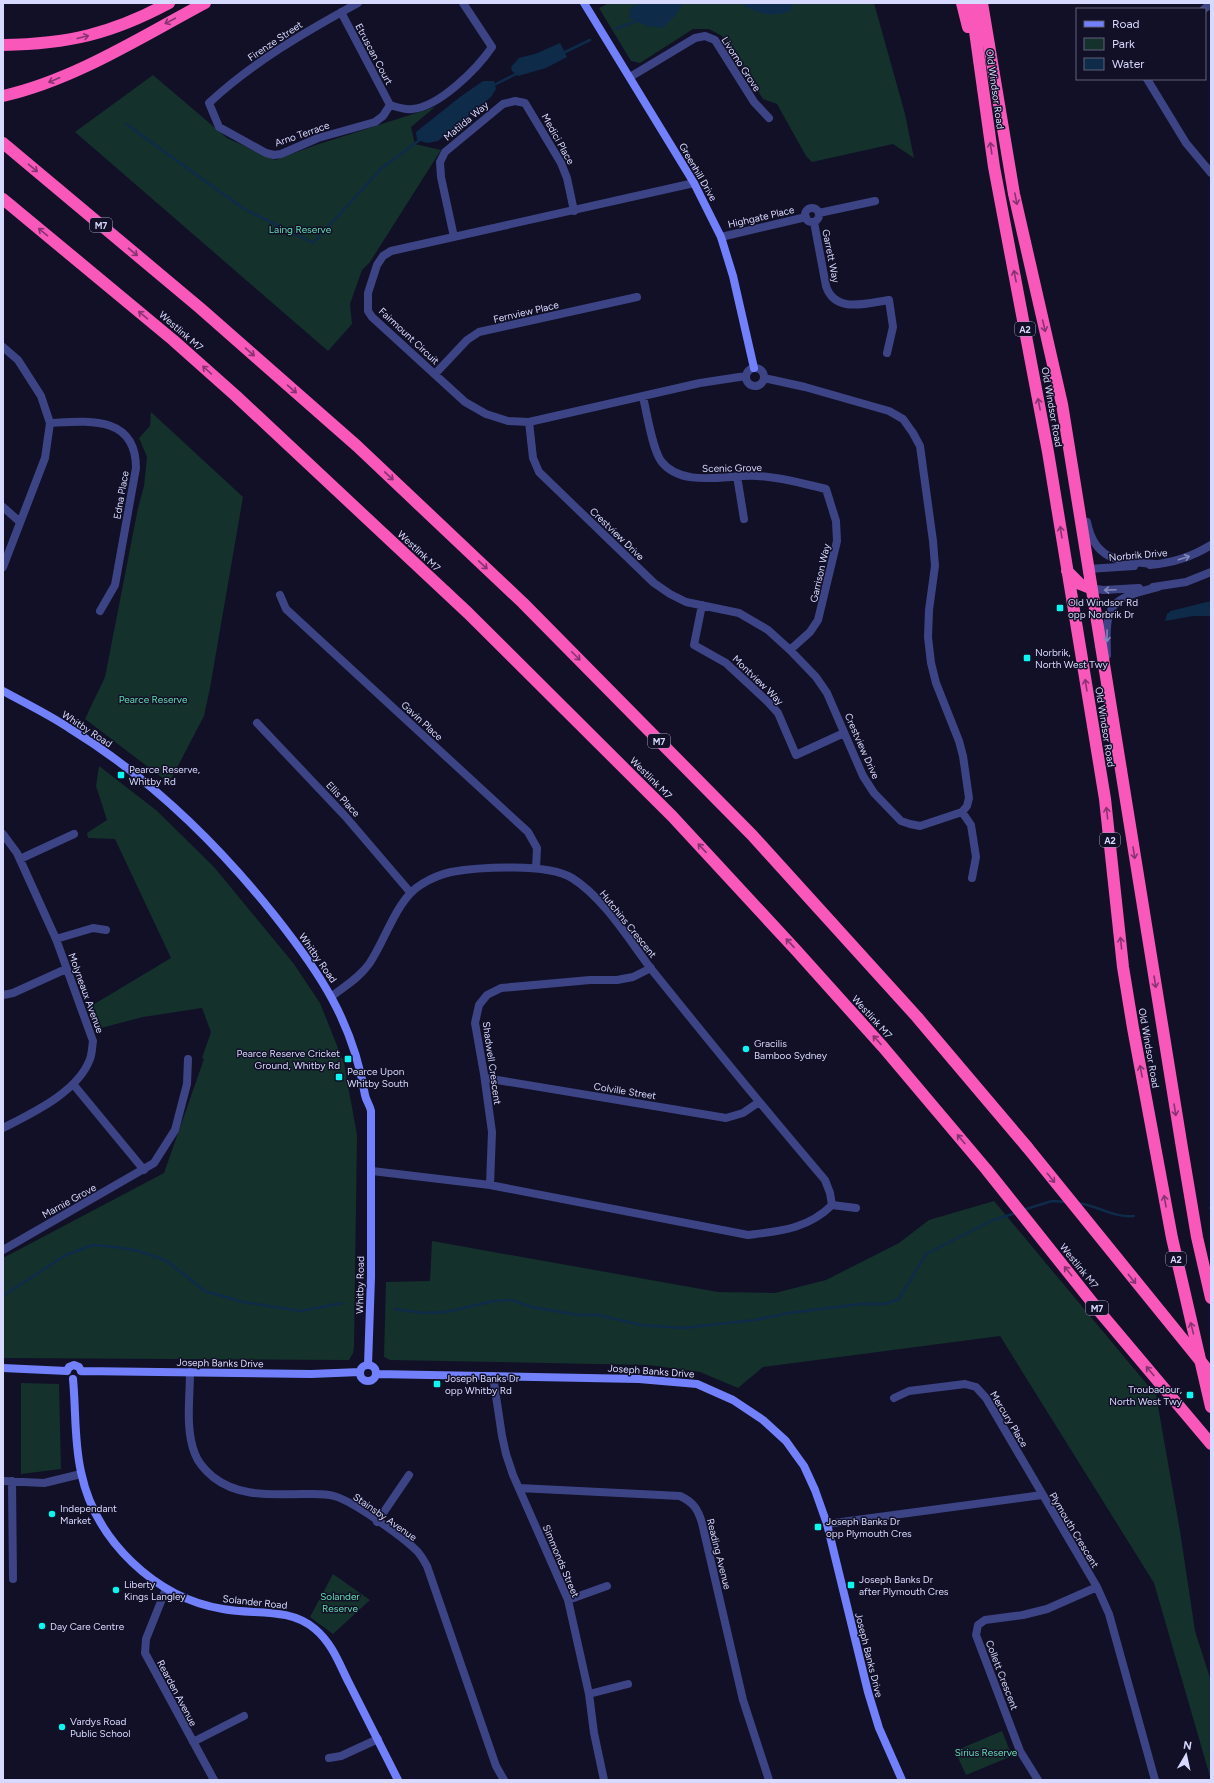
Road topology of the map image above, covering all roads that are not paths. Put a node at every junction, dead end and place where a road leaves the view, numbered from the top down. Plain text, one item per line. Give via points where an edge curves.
1 (169, 3) edge
2 (205, 3) edge
3 (358, 3) edge
4 (463, 3) edge
5 (586, 3) edge
6 (962, 3) edge
7 (971, 3) edge
8 (982, 3) edge
9 (989, 3) edge
10 (341, 12) junction
11 (3, 45) edge
12 (630, 77) junction
13 (996, 78) junction
14 (1148, 80) edge
15 (982, 88) junction
16 (6, 96) edge
17 (209, 103) joint
18 (525, 103) joint
19 (390, 105) junction
20 (769, 118) dead end
21 (3, 143) edge
22 (1211, 173) edge
23 (694, 183) junction
24 (3, 199) edge
25 (875, 201) dead end
26 (574, 210) junction
27 (819, 213) junction
28 (806, 217) junction
29 (814, 222) junction
30 (454, 237) junction
31 (721, 237) junction
32 (637, 297) dead end
33 (3, 347) edge
34 (887, 353) dead end
35 (754, 368) junction
36 (435, 374) junction
37 (746, 376) junction
38 (764, 378) junction
39 (643, 397) junction
40 (1062, 404) junction
41 (529, 422) junction
42 (50, 423) junction
43 (737, 476) junction
44 (826, 489) joint
45 (3, 507) edge
46 (744, 519) dead end
47 (20, 522) junction
48 (1211, 545) edge
49 (1155, 564) junction
50 (3, 567) edge
51 (1088, 569) junction
52 (1067, 571) junction
53 (1211, 572) edge
54 (1158, 587) junction
55 (1090, 588) junction
56 (280, 595) dead end
57 (702, 605) junction
58 (100, 611) dead end
59 (790, 650) junction
60 (3, 691) edge
61 (1109, 704) junction
62 (257, 723) dead end
63 (844, 734) junction
64 (962, 812) junction
65 (3, 834) edge
66 (74, 834) dead end
67 (20, 859) junction
68 (536, 868) junction
69 (972, 878) dead end
70 (410, 892) junction
71 (106, 930) dead end
72 (56, 939) junction
73 (66, 968) junction
74 (651, 968) junction
75 (3, 995) edge
76 (332, 996) junction
77 (188, 1059) dead end
78 (485, 1078) junction
79 (73, 1084) junction
80 (759, 1102) junction
81 (3, 1128) edge
82 (144, 1170) junction
83 (372, 1171) junction
84 (490, 1185) junction
85 (832, 1205) junction
86 (856, 1208) dead end
87 (1197, 1237) junction
88 (3, 1250) edge
89 (1211, 1279) edge
90 (1211, 1298) edge
91 (368, 1365) junction
92 (3, 1368) edge
93 (81, 1371) junction
94 (67, 1372) junction
95 (190, 1372) junction
96 (360, 1372) junction
97 (376, 1374) junction
98 (1211, 1374) edge
99 (493, 1376) junction
100 (73, 1379) junction
101 (894, 1398) dead end
102 (1211, 1407) edge
103 (1211, 1444) edge
104 (81, 1474) junction
105 (409, 1475) dead end
106 (12, 1481) junction
107 (3, 1482) edge
108 (519, 1488) junction
109 (1042, 1495) junction
110 (377, 1522) junction
111 (827, 1524) junction
112 (13, 1579) dead end
113 (607, 1586) dead end
114 (1096, 1587) junction
115 (166, 1589) junction
116 (568, 1600) junction
117 (628, 1684) dead end
118 (590, 1694) junction
119 (244, 1716) dead end
120 (378, 1739) junction
121 (193, 1742) junction
122 (329, 1758) dead end
123 (214, 1780) edge
124 (398, 1780) edge
125 (504, 1780) edge
126 (604, 1780) edge
127 (769, 1780) edge
128 (902, 1780) edge
129 (1038, 1780) edge
130 (1156, 1780) edge

11 -> 1 highway via 39,44 109,31
2 -> 16 highway via 88,64 35,87
3 - 10 street, Firenze Street
4 - 19 street via 492,47 482,62 439,100 413,109
5 - 12 street, Greenhill Drive
6 - 15 highway
7 - 15 highway, Old Windsor Road / A2
8 - 13 highway, Old Windsor Road / A2
9 - 13 highway
10 - 17 street, Firenze Street via 298,36 225,88
10 - 19 street, Etruscan Court
12 - 20 street, Livorno Grove via 695,38 710,37 719,45 754,102
12 - 23 street, Greenhill Drive
13 -> 40 highway, Old Windsor Road / A2 via 1016,201
14 - 22 street via 1186,143
52 -> 15 highway, Old Windsor Road / A2 via 1040,405 994,167
17 - 19 street, Arno Terrace via 219,127 274,155 318,138 375,122 383,116
18 - 26 street, Medici Place via 561,163
18 - 30 street, Matilda Way via 515,101 503,104 445,152 440,162 441,177
21 -> 98 highway, M7, bridge via 200,308 357,446 523,603 752,835 917,1017
23 - 26 street, Fairmount Circuit
23 - 31 street, Greenhill Drive
103 -> 24 highway, Westlink M7 / M7 via 1099,1311 986,1169 842,1001 672,816 468,613 236,396 173,340
25 - 27 street
26 - 30 street, Fairmount Circuit
27 - 28 street via 816,209 809,209
27 - 29 street via 819,218
28 - 29 street
28 - 31 street, Highgate Place
29 - 34 street, Garrett Way via 826,286 833,299 848,305 889,300 893,327
30 - 36 street, Fairmount Circuit via 391,251 383,256 377,265 367,299 368,311 372,317
31 - 35 street, Greenhill Drive via 733,276
32 - 36 street, Fernview Place via 479,332 467,340
33 - 42 street via 18,360 41,396
35 - 37 street
35 - 38 street via 762,371
36 - 41 street, Fairmount Circuit via 465,402 486,414 508,421
37 - 38 street via 748,382 756,386 762,384
37 - 39 street, Fairmount Circuit via 700,382
38 - 64 street via 889,411 903,419 920,446 935,566 928,637 936,683 963,756 969,798
39 - 41 street, Fairmount Circuit
39 - 43 street, Scenic Grove via 656,450 661,462 670,470 683,476 698,478
40 - 49 street via 1093,542 1103,554 1112,558
40 - 51 highway, Old Windsor Road / A2
41 - 57 street, Crestview Drive via 533,458 539,472 654,583 686,602
42 - 47 street via 45,458
42 - 58 street, Edna Place via 88,421 112,426 129,438 135,451 136,468 115,585
43 - 44 street, Scenic Grove via 780,479
43 - 46 street
44 - 59 street, Garrison Way via 836,521 837,541 818,620 810,632
45 - 47 street
47 - 50 street
49 -> 48 street, Norbrik Drive via 1195,555
49 - 51 street, Norbrik Drive
51 - 52 highway
51 - 55 highway, Old Windsor Road / A2
52 - 55 highway via 1080,584
102 -> 52 highway, Old Windsor Road / A2 via 1172,1238 1133,1028 1123,968 1105,799
53 - 54 street via 1186,582
54 -> 55 street via 1103,590
54 -> 61 street via 1124,597 1118,600 1110,611 1107,625
55 - 61 highway, Old Windsor Road / A2
56 - 68 street, Gavin Place via 286,609 528,832 537,848
57 - 59 street, Crestview Drive via 739,613 749,618 768,630
57 - 63 street, Montview Way via 694,645 726,663 768,702 778,713 796,755
59 - 63 street, Crestview Drive via 816,677 827,693
60 - 76 street, Whitby Road via 69,727 136,774 182,814 250,885 309,960
61 -> 87 highway, Old Windsor Road / A2
62 - 70 street, Ellis Place via 345,816
63 - 64 street, Crestview Drive via 863,776 874,793 901,821 920,826
64 - 69 street via 971,825 976,857
65 - 67 street, Molyneaux Avenue
66 - 67 street
67 - 72 street, Molyneaux Avenue
68 - 70 street, Hutchins Crescent via 450,873 423,883
68 - 74 street, Hutchins Crescent via 571,877 589,892
70 - 76 street, Hutchins Crescent via 369,964 352,982
71 - 72 street via 93,928
72 - 73 street, Molyneaux Avenue
73 - 75 street via 13,993
73 - 79 street, Molyneaux Avenue via 93,1041 85,1070
74 - 78 street, Shadwell Crescent via 633,977 617,980 501,988 487,995 479,1005 475,1023
74 - 80 street, Hutchins Crescent
76 - 83 street, Whitby Road via 354,1047 365,1097 370,1105
77 - 82 street, Marnie Grove via 187,1084 175,1130 154,1163
78 - 80 street, Colville Street via 726,1118 743,1113
78 - 84 street, Shadwell Crescent via 492,1132
79 - 81 street, Molyneaux Avenue via 35,1111
79 - 82 street
80 - 85 street, Hutchins Crescent via 825,1180
82 - 88 street, Marnie Grove
83 - 84 street
83 - 91 street, Whitby Road
84 - 85 street via 748,1235 778,1232 814,1220
85 - 86 street
87 - 89 highway
87 - 90 highway, Old Windsor Road
91 - 96 street via 361,1368
91 - 97 street via 374,1367
92 - 94 street
93 - 94 street via 74,1365 69,1367
93 - 95 street, Joseph Banks Drive
93 - 100 street via 78,1377
94 - 100 street
95 - 96 street, Joseph Banks Drive
95 - 110 street, Stainsby Avenue via 192,1447 200,1463 220,1483 254,1494 323,1493 351,1504
96 - 97 street via 362,1379 367,1381 373,1379
97 - 99 street, Joseph Banks Drive
99 - 108 street, Simmonds Street via 506,1454
99 - 111 street, Joseph Banks Drive via 639,1379 704,1386 745,1407 786,1441 810,1477
100 - 104 street, Solander Road via 76,1442
101 - 109 street, Mercury Place via 909,1391 965,1384 976,1387 986,1398
104 - 106 street via 44,1483
104 - 115 street, Solander Road via 97,1517 115,1543 132,1562
105 - 110 street
106 - 107 street
106 - 112 street
108 - 116 street, Simmonds Street
108 - 127 street, Reading Avenue via 680,1496 694,1504 702,1523 743,1700
109 - 111 street, Plymouth Crescent
109 - 114 street, Plymouth Crescent
110 - 125 street, Stainsby Avenue via 418,1552 427,1566 496,1766
111 - 128 street, Joseph Banks Drive via 868,1692 879,1728
113 - 116 street
114 - 129 street, Collett Crescent via 1047,1609 985,1620 978,1625 976,1635 1020,1751
114 - 130 street, Plymouth Crescent via 1109,1614
115 - 120 street, Solander Road via 201,1605 237,1612 290,1615 316,1630 333,1650
115 - 121 street, Rearden Avenue via 146,1639 145,1653
116 - 118 street, Simmonds Street
117 - 118 street
118 - 126 street, Simmonds Street via 594,1733
119 - 121 street
120 - 122 street via 341,1756
120 - 124 street, Solander Road
121 - 123 street, Rearden Avenue

